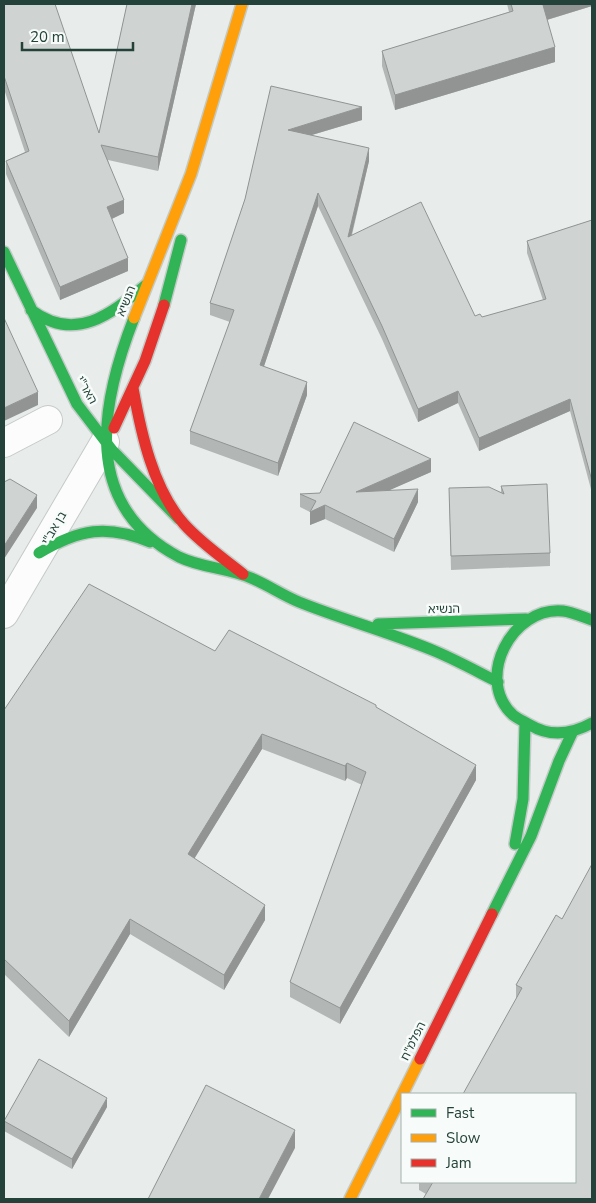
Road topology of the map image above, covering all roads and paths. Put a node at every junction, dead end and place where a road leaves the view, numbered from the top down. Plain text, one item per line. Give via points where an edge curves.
1 (242, 4) edge
2 (191, 174) junction
3 (4, 252) edge
4 (147, 284) junction
5 (31, 310) junction
6 (133, 388) junction
7 (48, 420) dead end
8 (105, 442) junction
9 (4, 443) edge
10 (179, 518) junction
11 (156, 544) junction
12 (38, 553) junction
13 (245, 576) junction
14 (4, 614) edge
15 (526, 619) junction
16 (592, 620) edge
17 (361, 624) junction
18 (498, 682) junction
19 (525, 723) junction
20 (592, 723) edge
21 (573, 731) junction
22 (500, 896) junction
23 (402, 1093) edge
24 (401, 1096) edge
25 (350, 1199) edge

1 - 2 street, הנשיא
2 - 4 street, הנשיא
2 - 6 street, הנשיא via 183,227 165,297
3 - 5 street, האר"י
4 - 5 street via 115,310 79,325 51,323
4 - 8 street, הנשיא via 112,382
5 - 8 street, האר"י via 77,404
6 - 8 street, הנשיא
6 - 10 street, הנשיא via 145,444
7 - 9 street
8 - 10 street, האר"י
8 - 11 street, הנשיא via 116,496 136,526
8 - 12 street, בן אב"י
10 - 13 street, הנשיא
11 - 12 street via 131,534 98,530 69,536
11 - 13 street, הנשיא via 207,568
12 - 14 street, בן אב"י
13 - 17 street, הנשיא via 298,601
15 - 16 street via 546,612 566,611
15 - 17 street, הנשיא
15 - 18 street via 510,634 500,651
17 - 18 street, הנשיא via 431,650
18 - 19 street via 510,710
19 - 21 street via 553,733
19 - 22 street, הפלמ"ח via 523,796 516,838
20 - 21 street
21 - 22 street, הפלמ"ח via 531,836
22 - 23 street, הפלמ"ח
24 - 25 street, הפלמ"ח

